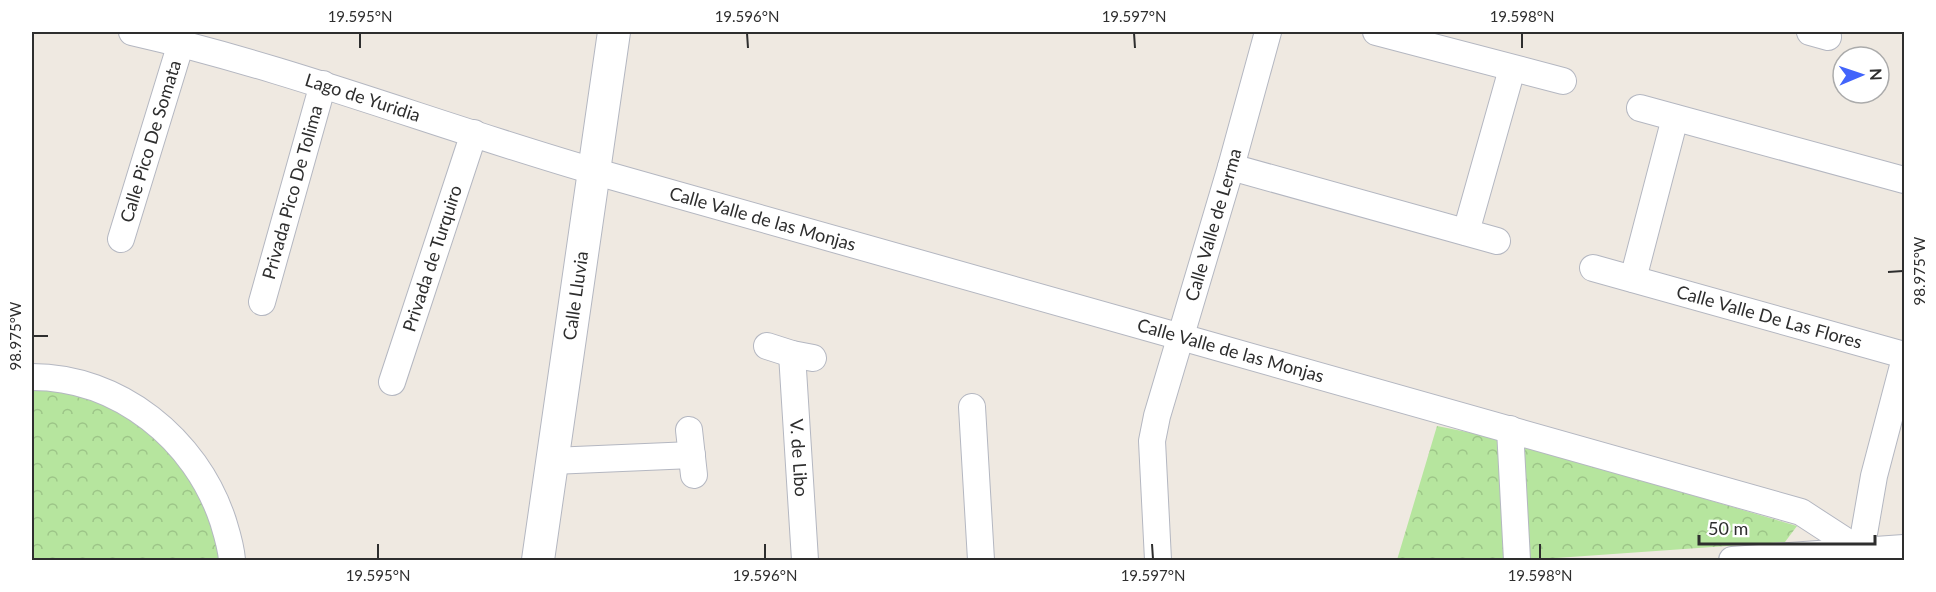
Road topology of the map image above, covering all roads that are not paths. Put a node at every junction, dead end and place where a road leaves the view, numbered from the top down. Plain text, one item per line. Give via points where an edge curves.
1 (132, 32) edge
2 (614, 32) edge
3 (1268, 32) edge
4 (1376, 32) edge
5 (181, 43) junction
6 (1512, 69) junction
7 (1563, 81) dead end
8 (323, 84) junction
9 (1640, 108) dead end
10 (1676, 118) junction
11 (474, 133) junction
12 (1231, 167) junction
13 (593, 171) junction
14 (1905, 180) edge
15 (1466, 232) junction
16 (121, 239) dead end
17 (1497, 241) dead end
18 (1593, 268) dead end
19 (1633, 279) junction
20 (262, 302) dead end
21 (1181, 336) junction
22 (766, 346) dead end
23 (1905, 355) edge
24 (1905, 362) edge
25 (32, 377) edge
26 (392, 382) dead end
27 (972, 407) dead end
28 (1510, 429) junction
29 (688, 430) dead end
30 (552, 462) junction
31 (1905, 548) edge
32 (1861, 556) edge
33 (232, 561) edge
34 (538, 561) edge
35 (806, 561) edge
36 (981, 561) edge
37 (1158, 561) edge
38 (1517, 561) edge
39 (1732, 561) edge

1 - 5 street, Lago de Yuridia
2 - 13 street, Calle Lluvia
3 - 12 street, Calle Valle de Lerma
4 - 6 street
5 - 8 street, Lago de Yuridia
5 - 16 street, Calle Pico De Somata
6 - 7 street
6 - 15 street
8 - 11 street, Lago de Yuridia
8 - 20 street, Privada Pico De Tolima
9 - 10 street
10 - 14 street
10 - 19 street
11 - 13 street, Lago de Yuridia
11 - 26 street, Privada de Turquiro
12 - 15 street
12 - 21 street, Calle Valle de Lerma
13 - 21 street, Calle Valle de las Monjas
13 - 30 street, Calle Lluvia
15 - 17 street
18 - 19 street, Calle Valle De Las Flores
19 - 23 street, Calle Valle De Las Flores
21 - 28 street, Calle Valle de las Monjas
21 - 37 street, Calle Valle de Lerma via 1152,441
22 - 35 street, V. de Libo via 802,356
24 - 32 street via 1874,476
25 - 33 street via 52,377 103,390 149,416 187,452 215,496
27 - 36 street
28 - 32 street, Calle Valle de las Monjas via 1801,512
28 - 38 street
29 - 30 street via 693,465
30 - 34 street, Calle Lluvia
31 - 32 street
32 - 39 street

